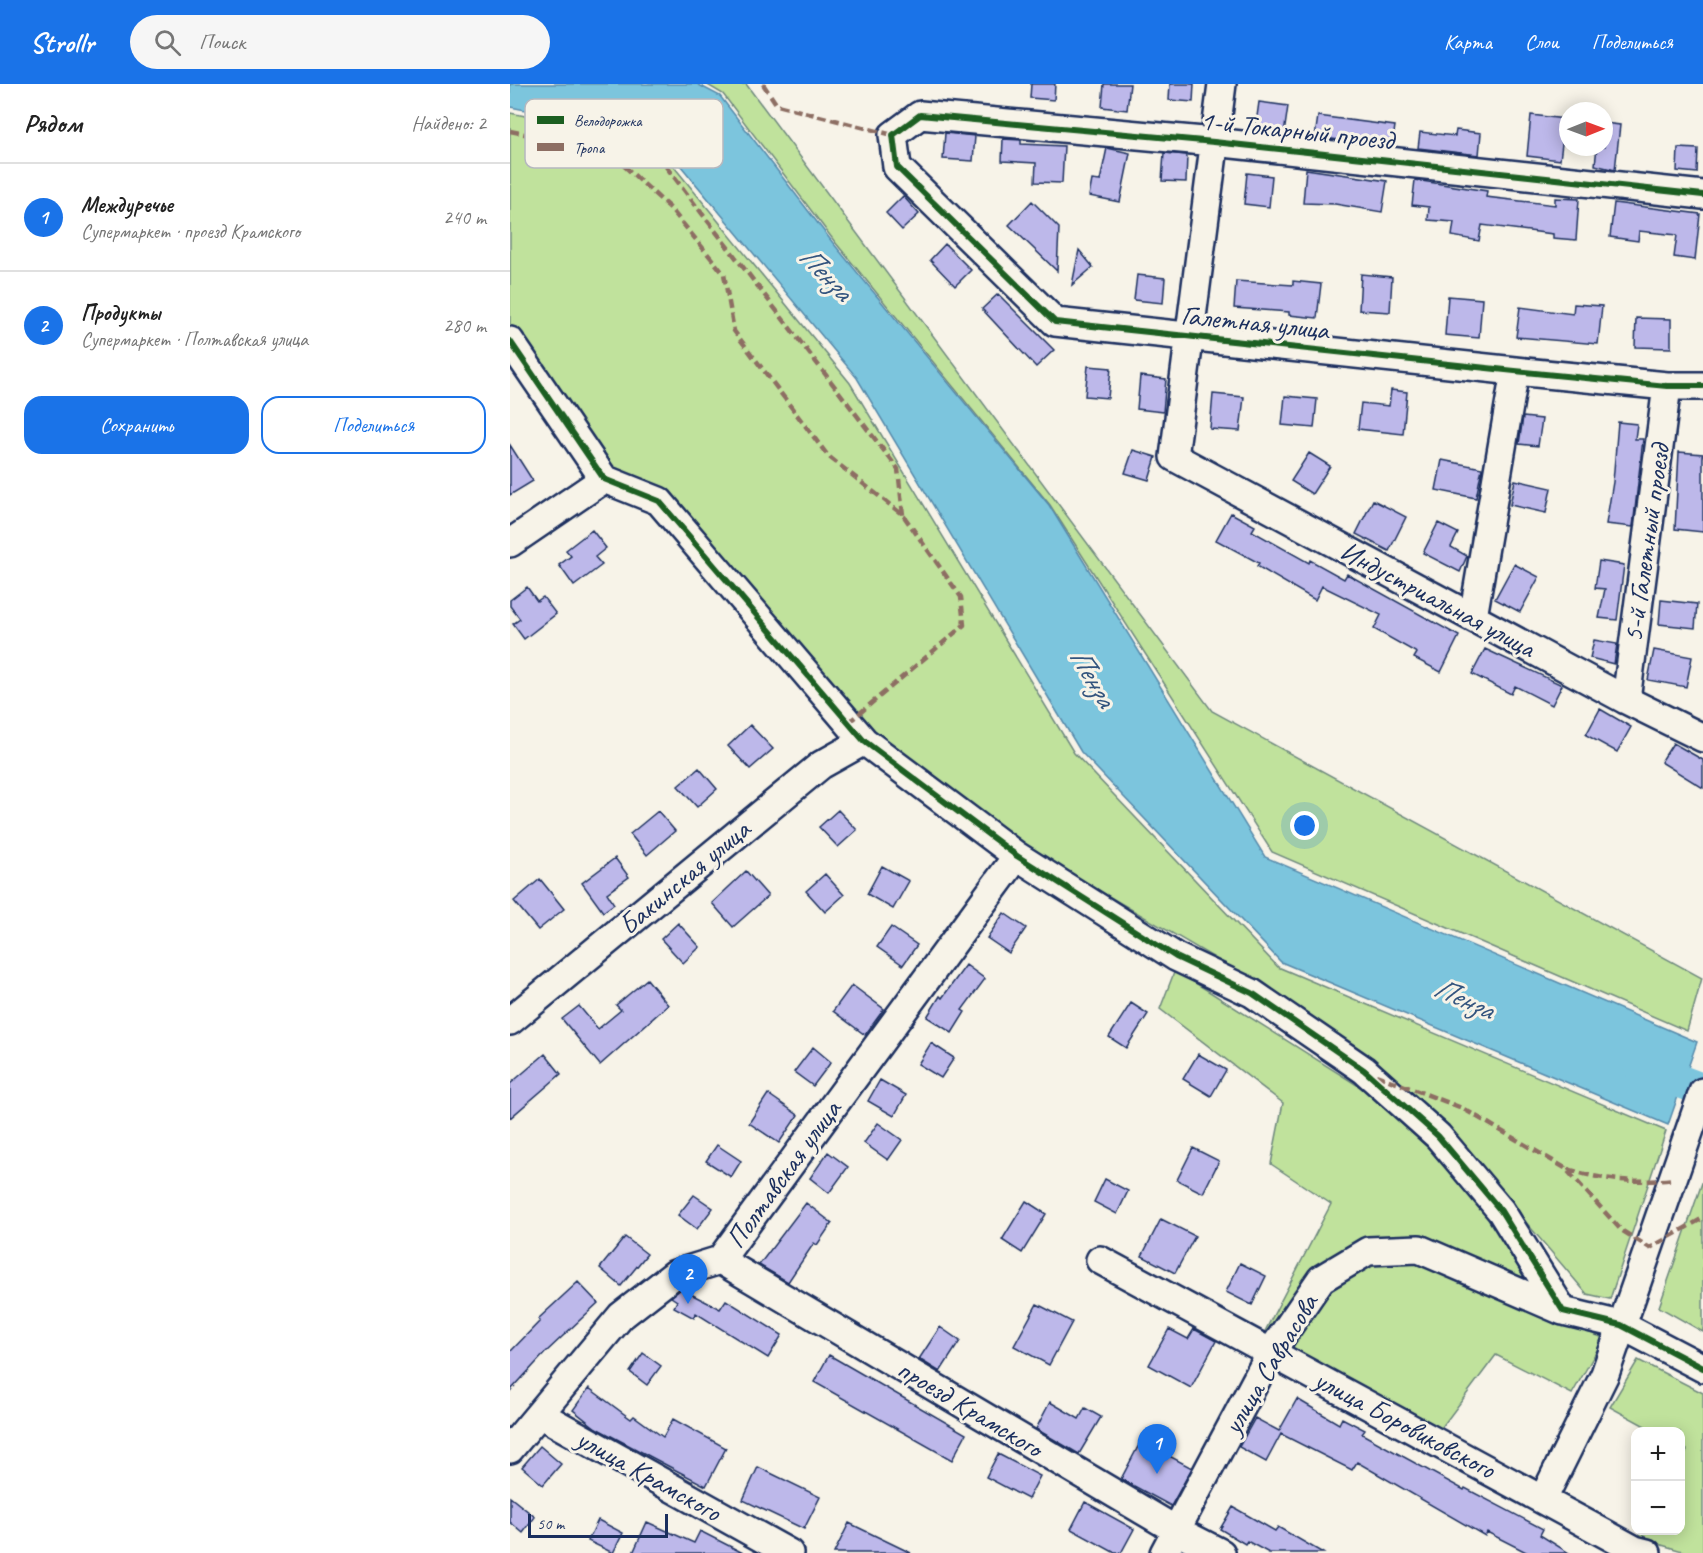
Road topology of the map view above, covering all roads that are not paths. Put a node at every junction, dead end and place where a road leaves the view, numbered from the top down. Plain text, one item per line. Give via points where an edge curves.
1 (1222, 84) edge
2 (893, 135) joint
3 (1214, 142) junction
4 (1703, 195) edge
5 (1191, 336) junction
6 (510, 341) edge
7 (1515, 371) junction
8 (1667, 386) junction
9 (1703, 386) edge
10 (604, 479) junction
11 (510, 543) edge
12 (1473, 617) junction
13 (1626, 700) junction
14 (1703, 738) edge
15 (864, 741) junction
16 (1017, 856) junction
17 (510, 1021) edge
18 (1703, 1092) edge
19 (720, 1260) junction
20 (1100, 1260) dead end
21 (1563, 1311) junction
22 (1621, 1325) junction
23 (1270, 1352) junction
24 (1703, 1368) edge
25 (541, 1415) junction
26 (510, 1449) edge
27 (1543, 1499) junction
28 (1170, 1541) edge
29 (789, 1553) edge
30 (1221, 1553) edge
31 (1647, 1553) edge

1 - 3 street
2 - 3 street, 1-й Токарный проезд via 920,115
2 - 5 street, Галетная улица via 897,167 1055,322
3 - 4 street, 1-й Токарный проезд
3 - 5 street
5 - 7 street, Галетная улица
5 - 12 street, Индустриальная улица via 1174,457
6 - 10 street
7 - 8 street, Галетная улица
7 - 12 street
8 - 9 street, Галетная улица
8 - 13 street, 5-й Галетный проезд
10 - 11 street
10 - 15 street via 659,501
12 - 13 street, Индустриальная улица
13 - 14 street, Индустриальная улица
15 - 16 street
15 - 17 street, Бакинская улица via 821,765
16 - 19 street, Полтавская улица
16 - 21 street via 1176,957 1251,993 1364,1070 1437,1136 1501,1211
18 - 22 street
19 - 25 street, Полтавская улица via 675,1274 621,1316
19 - 28 street, проезд Крамского
20 - 23 street, улица Боровиковского
21 - 22 street, улица Саврасова
21 - 23 street, улица Саврасова via 1419,1249 1368,1251 1321,1279
22 - 24 street, улица Саврасова
22 - 27 street via 1605,1374
23 - 27 street, улица Боровиковского
23 - 28 street, улица Саврасова
25 - 26 street, Полтавская улица
25 - 29 street, улица Крамского
27 - 31 street, улица Боровиковского
28 - 30 street, проезд Крамского

